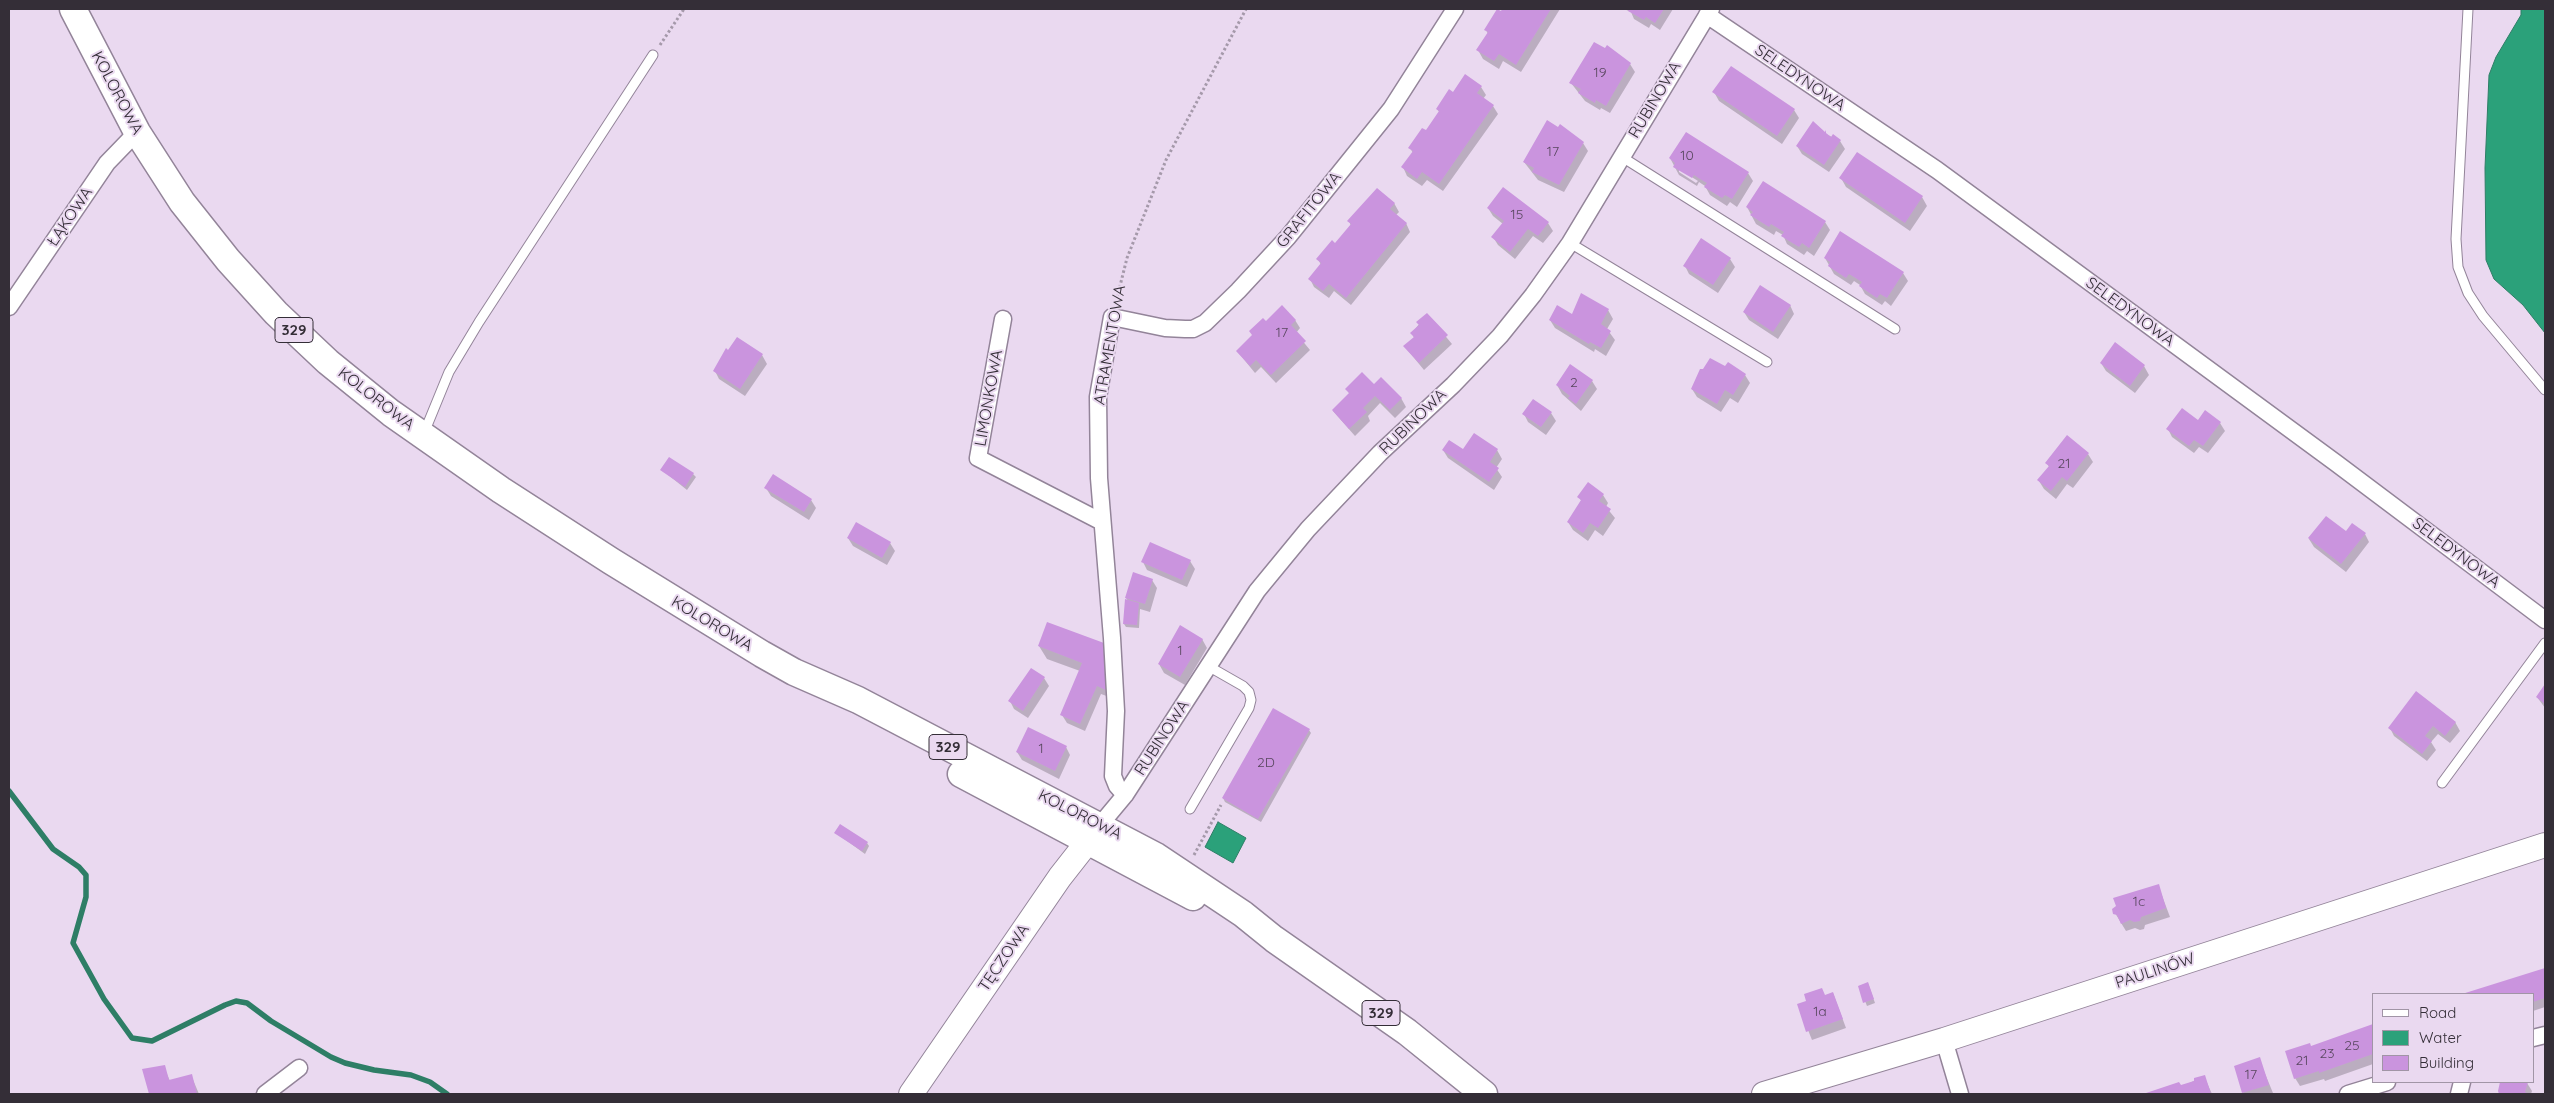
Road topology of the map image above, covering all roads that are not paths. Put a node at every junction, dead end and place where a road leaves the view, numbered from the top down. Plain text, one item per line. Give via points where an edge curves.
1 (73, 9) edge
2 (1455, 9) edge
3 (2468, 9) edge
4 (1709, 12) edge
5 (653, 55) road end
6 (137, 132) junction
7 (1622, 157) junction
8 (1570, 243) junction
9 (9, 307) edge
10 (1112, 317) joint
11 (1003, 320) dead end
12 (1895, 329) dead end
13 (1767, 362) dead end
14 (2545, 390) edge
15 (423, 435) junction
16 (1102, 522) junction
17 (2545, 620) edge
18 (2545, 643) edge
19 (1208, 666) junction
20 (2442, 783) dead end
21 (1125, 795) junction
22 (1190, 809) dead end
23 (1093, 833) junction
24 (2545, 846) edge
25 (1944, 1040) junction
26 (299, 1068) dead end
27 (2384, 1083) edge
28 (266, 1094) edge
29 (911, 1094) edge
30 (1484, 1094) edge
31 (1764, 1094) edge
32 (1960, 1094) edge
33 (2348, 1094) edge

1 - 6 main road, KOLOROWA / 329
2 - 10 street, GRAFITOWA via 1391,109 1288,237 1205,323 1185,329
3 - 14 lane via 2456,239 2458,268 2468,293 2483,316
4 - 7 street, RUBINOWA
4 - 17 street, SELEDYNOWA via 1938,170
5 - 15 lane via 449,372
6 - 9 street, ŁĄKOWA via 107,163
6 - 15 main road, KOLOROWA / 329 via 182,202 276,313 328,362
7 - 8 street, RUBINOWA
7 - 12 lane
8 - 13 lane
8 - 19 street, RUBINOWA via 1500,336 1380,453 1308,529 1257,591
10 - 16 street, ATRAMENTOWA via 1098,397
11 - 16 street, LIMONKOWA via 978,458
15 - 23 main road, KOLOROWA / 329 via 611,562 794,672 858,700
16 - 21 street, ATRAMENTOWA via 1116,711 1113,776
18 - 20 lane
19 - 21 street, RUBINOWA
19 - 22 lane via 1243,686 1251,700
21 - 23 street, RUBINOWA
23 - 29 street, TĘCZOWA
23 - 30 main road, KOLOROWA / 329 via 1182,872 1407,1032
24 - 25 street, PAULINÓW
25 - 31 street, PAULINÓW
25 - 32 street
26 - 28 street
27 - 33 street

